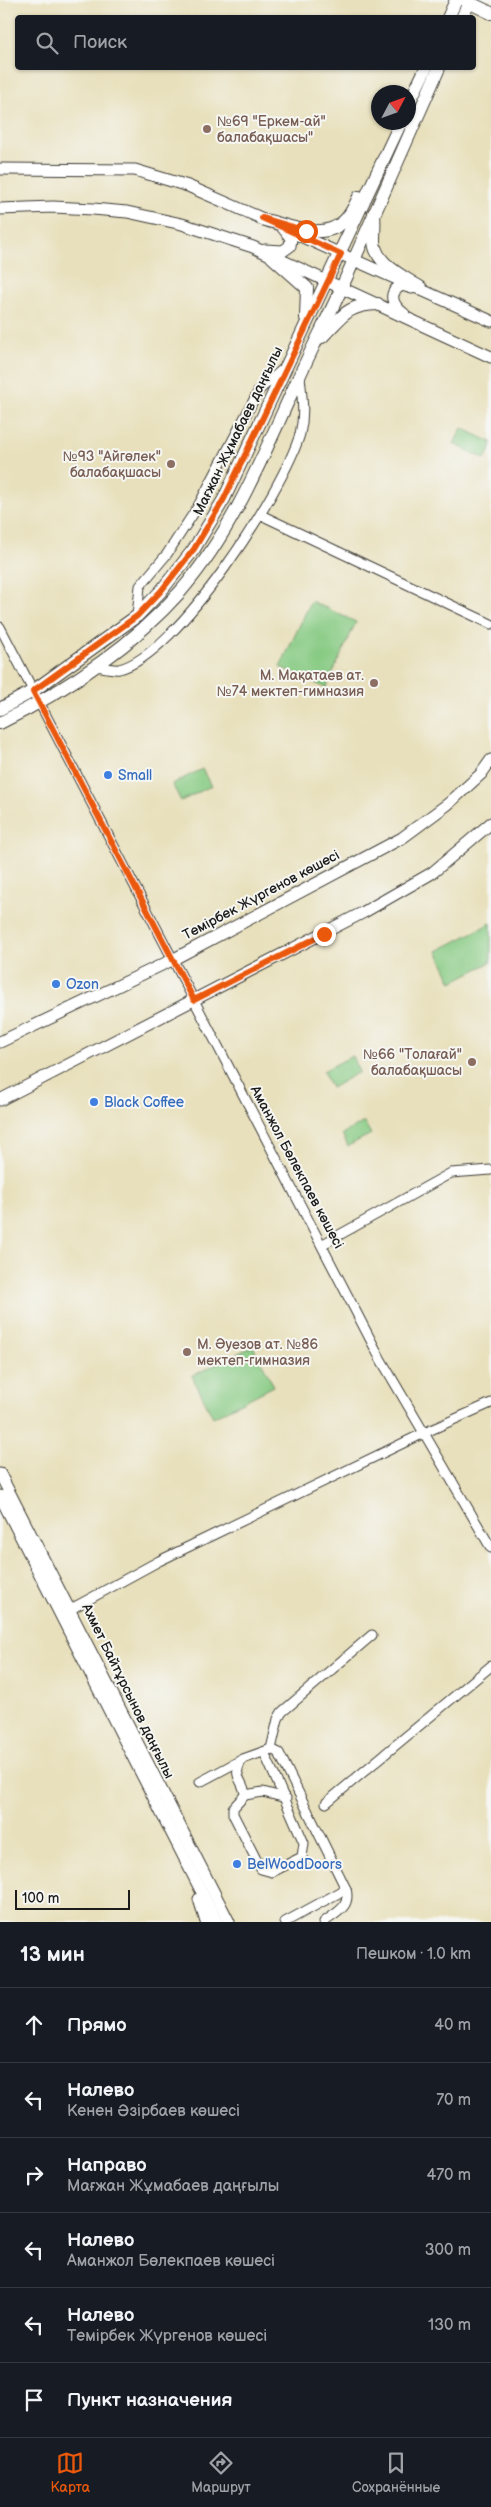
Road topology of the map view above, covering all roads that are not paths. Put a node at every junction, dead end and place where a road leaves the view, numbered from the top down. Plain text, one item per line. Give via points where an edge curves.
1 (456, 0) edge
2 (468, 1) edge
3 (491, 13) edge
4 (449, 15) edge
5 (463, 15) edge
6 (425, 70) edge
7 (438, 70) edge
8 (416, 89) edge
9 (397, 130) edge
10 (386, 155) junction
11 (0, 169) edge
12 (0, 208) edge
13 (374, 213) junction
14 (262, 218) junction
15 (280, 226) junction
16 (253, 247) junction
17 (341, 254) junction
18 (272, 257) junction
19 (354, 259) junction
20 (327, 280) junction
21 (342, 288) junction
22 (422, 290) junction
23 (378, 304) junction
24 (491, 321) edge
25 (422, 325) junction
26 (315, 344) junction
27 (294, 351) junction
28 (491, 357) edge
29 (287, 365) junction
30 (299, 376) junction
31 (261, 515) junction
32 (137, 616) junction
33 (491, 624) edge
34 (0, 627) edge
35 (96, 666) junction
36 (33, 691) junction
37 (39, 703) junction
38 (0, 709) edge
39 (0, 722) edge
40 (491, 760) edge
41 (491, 823) edge
42 (172, 960) junction
43 (194, 1000) junction
44 (0, 1042) edge
45 (0, 1100) edge
46 (491, 1170) edge
47 (322, 1244) junction
48 (491, 1403) edge
49 (424, 1433) junction
50 (0, 1474) edge
51 (0, 1496) edge
52 (491, 1548) edge
53 (71, 1609) junction
54 (372, 1635) dead end
55 (491, 1666) edge
56 (268, 1750) junction
57 (243, 1759) junction
58 (200, 1782) dead end
59 (245, 1795) junction
60 (286, 1798) junction
61 (326, 1803) dead end
62 (198, 1888) junction
63 (346, 1889) junction
64 (206, 1922) edge
65 (217, 1922) edge
66 (229, 1922) edge
67 (284, 1922) edge
68 (324, 1922) edge

1 - 4 main road
2 - 3 main road
2 - 5 main road
6 - 8 main road
7 - 13 main road
9 - 10 main road, Мағжан Жұмабаев даңғылы
10 - 14 main road via 345,220 332,230 306,231
10 - 17 main road, Мағжан Жұмабаев даңғылы
11 - 14 street via 135,170 188,186
12 - 16 street via 53,207 127,212 182,224
13 - 19 main road
13 - 22 main road via 377,252 384,263
14 - 15 street
15 - 16 street via 291,238 287,249 274,252
15 - 17 street
16 - 18 street
17 - 19 street
17 - 20 main road, Мағжан Жұмабаев даңғылы
18 - 20 street
18 - 27 main road via 307,288 305,321
19 - 21 main road
19 - 22 street
20 - 21 street
20 - 27 main road, Мағжан Жұмабаев даңғылы
21 - 23 street
21 - 26 main road
22 - 24 street
22 - 25 street via 402,285 394,291 392,298 400,311
23 - 25 street
23 - 26 main road via 354,307
25 - 28 street
26 - 30 main road
27 - 29 main road, Мағжан Жұмабаев даңғылы
29 - 32 main road, Мағжан Жұмабаев даңғылы via 224,499 194,549
29 - 32 street via 259,390 197,508 167,554 140,586
30 - 31 street via 304,410 299,436
30 - 35 main road via 240,507 207,555 180,592 137,635
31 - 33 street
31 - 35 street via 224,572 167,635 144,656 118,669
32 - 36 main road, Мағжан Жұмабаев даңғылы
34 - 36 street, Аманжол Бөлекпаев көшесі
35 - 37 main road
36 - 37 street, Аманжол Бөлекпаев көшесі
36 - 38 main road, Мағжан Жұмабаев даңғылы
37 - 39 main road
37 - 42 street, Аманжол Бөлекпаев көшесі
40 - 42 street, Темірбек Жүргенов көшесі via 448,804 411,832
41 - 43 street via 432,873 332,930
42 - 43 street, Аманжол Бөлекпаев көшесі
42 - 44 street, Темірбек Жүргенов көшесі
43 - 45 street
43 - 47 street, Аманжол Бөлекпаев көшесі
46 - 47 street via 451,1173
47 - 49 street, Аманжол Бөлекпаев көшесі via 380,1358
48 - 49 street
49 - 52 street, Аманжол Бөлекпаев көшесі
49 - 53 street via 134,1573
50 - 53 street, Ахмет Байтұрсынов даңғылы
51 - 62 street, Ахмет Байтұрсынов даңғылы
53 - 66 street, Ахмет Байтұрсынов даңғылы via 158,1787
54 - 56 street via 282,1712
55 - 61 street
56 - 57 street
56 - 60 street
56 - 63 street via 279,1752
57 - 58 street
57 - 59 street via 237,1768 237,1776
59 - 60 street via 264,1792
59 - 60 street via 233,1814 261,1868 272,1872 302,1857 304,1849
62 - 64 street
62 - 65 street, Ахмет Байтұрсынов даңғылы
63 - 67 street
63 - 68 street via 347,1904

